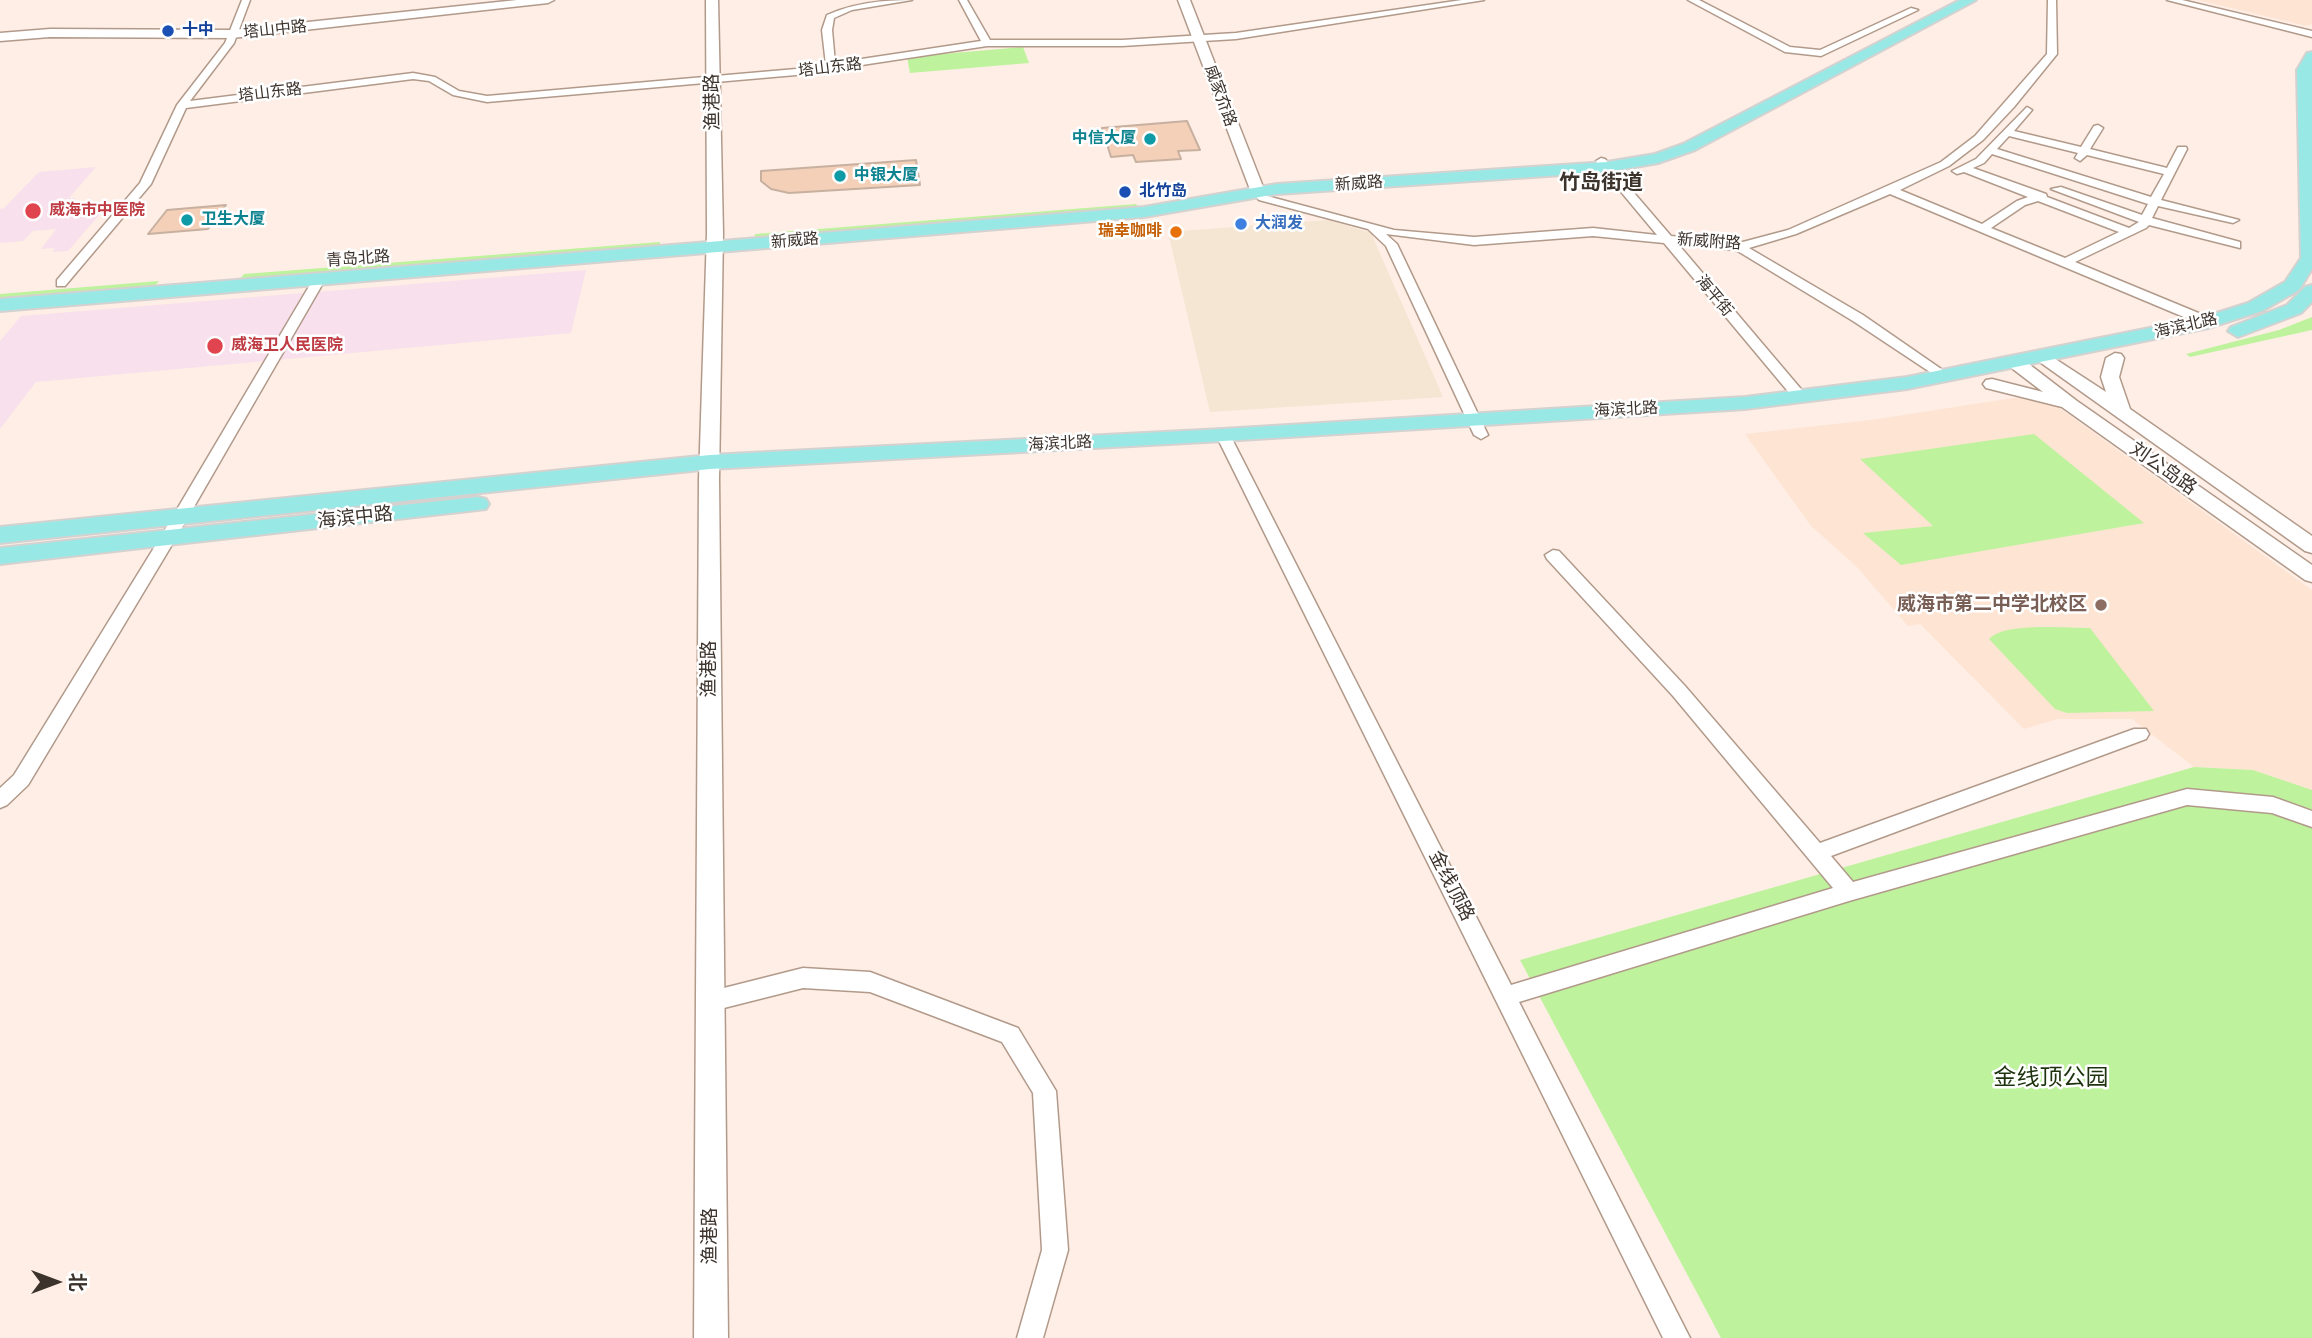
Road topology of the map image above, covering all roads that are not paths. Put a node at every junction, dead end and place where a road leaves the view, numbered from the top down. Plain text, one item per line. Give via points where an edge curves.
1 (246, 0) edge
2 (548, 0) edge
3 (712, 0) edge
4 (908, 0) edge
5 (962, 0) edge
6 (1184, 0) edge
7 (1480, 0) edge
8 (1692, 0) edge
9 (1957, 0) edge
10 (1970, 0) edge
11 (2052, 0) edge
12 (2171, 0) edge
13 (1919, 11) junction
14 (232, 34) junction
15 (2312, 34) edge
16 (0, 37) edge
17 (1199, 39) junction
18 (987, 43) junction
19 (2312, 56) edge
20 (831, 67) junction
21 (713, 79) junction
22 (182, 105) junction
23 (2027, 110) dead end
24 (2098, 128) dead end
25 (2006, 132) junction
26 (2182, 149) dead end
27 (1990, 150) junction
28 (2084, 151) junction
29 (1604, 164) junction
30 (1963, 168) junction
31 (2170, 172) junction
32 (2068, 174) junction
33 (2057, 189) junction
34 (1891, 190) junction
35 (1258, 192) junction
36 (1905, 195) junction
37 (2039, 197) junction
38 (2154, 202) junction
39 (2145, 220) junction
40 (2233, 220) dead end
41 (1369, 226) junction
42 (1983, 228) junction
43 (2129, 232) junction
44 (1666, 238) junction
45 (714, 241) junction
46 (2235, 245) dead end
47 (1739, 247) junction
48 (2066, 262) junction
49 (320, 278) junction
50 (61, 283) junction
51 (0, 288) edge
52 (2312, 291) edge
53 (0, 305) edge
54 (2208, 322) junction
55 (2115, 358) junction
56 (2038, 366) junction
57 (2062, 370) junction
58 (1942, 376) junction
59 (1992, 384) junction
60 (1801, 398) junction
61 (2071, 405) junction
62 (2123, 414) junction
63 (1477, 427) junction
64 (1227, 443) junction
65 (710, 471) junction
66 (181, 516) junction
67 (0, 535) edge
68 (168, 538) junction
69 (2312, 546) edge
70 (1553, 555) dead end
71 (0, 556) edge
72 (2312, 575) edge
73 (2140, 734) dead end
74 (21, 780) junction
75 (0, 783) edge
76 (0, 800) edge
77 (2312, 819) edge
78 (1816, 853) junction
79 (1849, 892) junction
80 (1506, 996) junction
81 (712, 1001) junction
82 (710, 1338) edge
83 (1030, 1338) edge
84 (1677, 1338) edge

1 - 14 street
2 - 14 street, 塔山中路
3 - 21 street, 渔港路
4 - 20 street via 850,8 830,17
5 - 18 street
6 - 17 street, 威家夼路
7 - 17 street, 塔山东路
8 - 13 street via 1801,53 1821,53
9 - 13 main road, 新威路
10 - 29 main road, 新威路 via 1689,147 1658,158
11 - 34 street, 新威附路 via 2052,54 2041,69 1979,138 1945,164
12 - 15 street
13 - 29 main road, 新威路 via 1678,143
14 - 16 street, 塔山中路
14 - 22 street
17 - 18 street, 塔山东路
17 - 35 street, 威家夼路
18 - 20 street, 塔山东路
19 - 54 main road, 海滨北路 via 2304,70 2310,258 2292,286 2255,307
20 - 21 street, 塔山东路
21 - 22 street, 塔山东路 via 487,99 413,76
21 - 45 street, 渔港路
22 - 50 street via 145,184
23 - 25 street
24 - 28 street
25 - 27 street
25 - 28 street
26 - 31 street
27 - 30 street via 1980,161
27 - 32 street
28 - 31 street
28 - 32 street
29 - 35 main road, 新威路
29 - 44 street, 海平街
30 - 36 street
30 - 37 street
31 - 38 street
32 - 33 street
32 - 38 street
33 - 37 street
33 - 39 street
34 - 36 street
34 - 47 street, 新威附路 via 1792,232
35 - 41 street, 新威附路
35 - 45 main road, 新威路 via 1137,199
35 - 45 main road, 新威路 via 1144,212
36 - 42 street
37 - 42 street via 2021,202
37 - 43 street
38 - 39 street
38 - 40 street
39 - 43 street
39 - 46 street
41 - 44 street, 新威附路 via 1474,241 1593,232
41 - 63 street via 1391,244
42 - 48 street
43 - 48 street
44 - 47 street, 新威附路
44 - 60 street, 海平街
45 - 49 main road, 青岛北路
45 - 50 main road, 青岛北路
45 - 65 street, 渔港路
47 - 58 street via 1858,318
48 - 54 street
49 - 53 main road, 青岛北路
49 - 66 street
50 - 51 main road, 青岛北路
52 - 55 main road, 海滨北路 via 2294,309 2242,330
54 - 56 main road, 海滨北路
55 - 57 main road, 海滨北路
55 - 62 street via 2110,377
56 - 57 main road, 海滨北路
56 - 58 main road, 海滨北路 via 2015,362
56 - 59 main road, 海滨北路
56 - 61 street, 刘公岛路
57 - 62 street, 刘公岛路
58 - 60 main road, 海滨北路
59 - 61 street
59 - 63 main road, 海滨北路 via 1815,413
60 - 63 main road, 海滨北路
61 - 72 street, 刘公岛路
62 - 69 street, 刘公岛路
63 - 64 main road, 海滨北路
64 - 65 main road, 海滨北路
64 - 80 street, 金线顶路
65 - 66 main road, 海滨中路
65 - 68 main road, 海滨中路
65 - 81 street, 渔港路
66 - 67 main road, 海滨中路
66 - 68 street
68 - 71 main road, 海滨中路
68 - 74 street
70 - 78 street via 1679,691
73 - 78 street
74 - 75 street
74 - 76 street
77 - 79 street via 2273,805 2187,797
78 - 79 street
79 - 80 street
80 - 84 street, 金线顶路
81 - 82 street, 渔港路
81 - 83 street via 803,978 870,982 1010,1035 1044,1091 1055,1250

